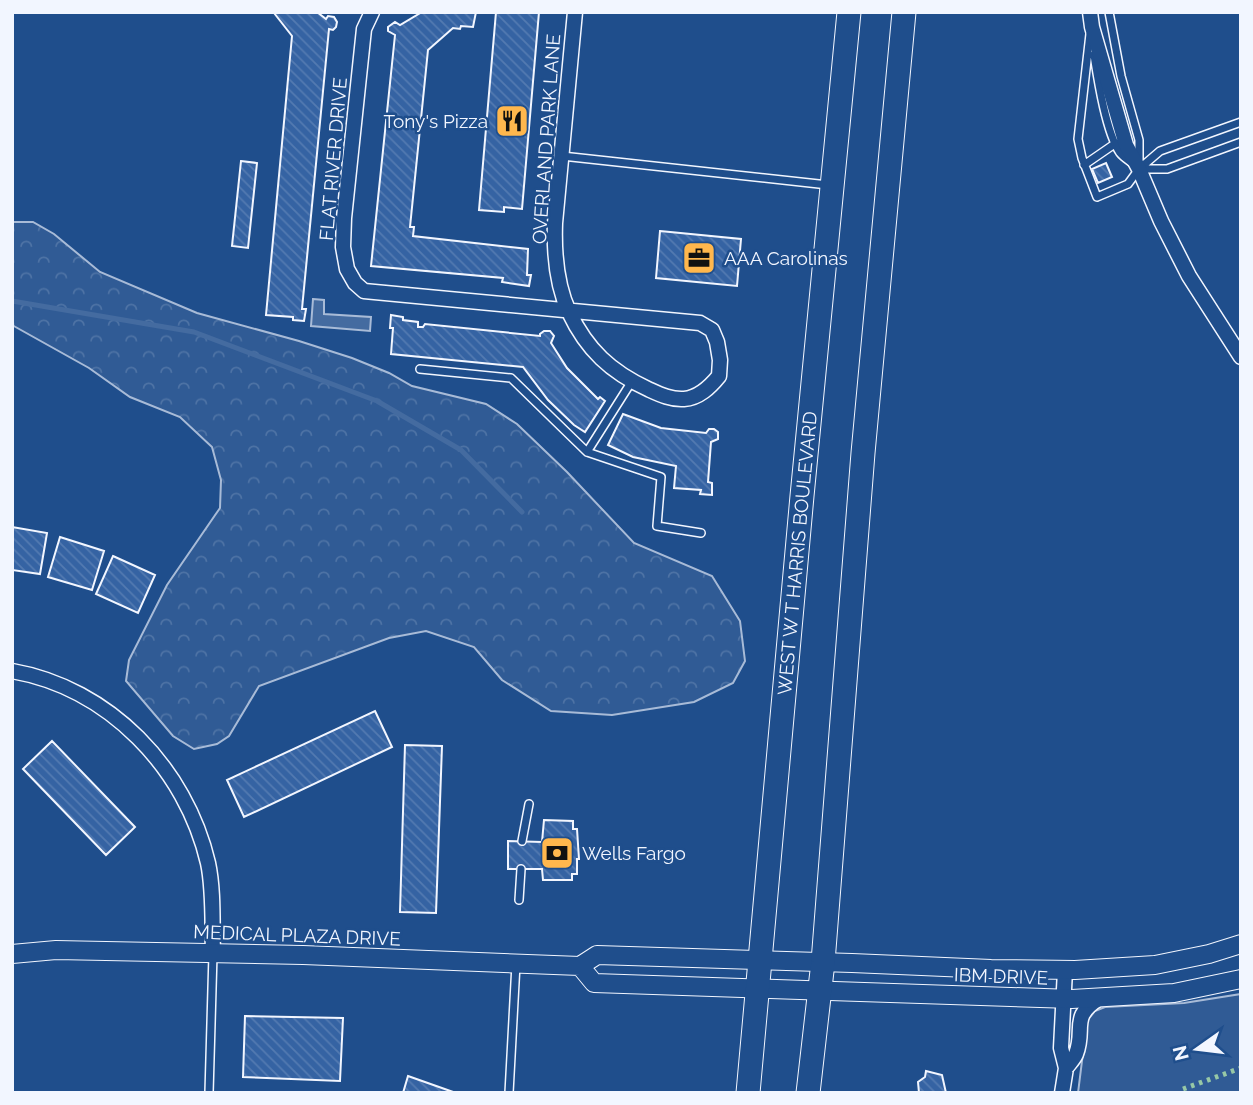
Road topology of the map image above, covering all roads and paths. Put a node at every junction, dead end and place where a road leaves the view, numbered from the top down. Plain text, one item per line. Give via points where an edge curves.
1 (358, 12) edge
2 (372, 12) edge
3 (575, 12) edge
4 (849, 12) edge
5 (904, 12) edge
6 (1109, 12) edge
7 (1091, 20) edge
8 (365, 29) junction
9 (1241, 122) edge
10 (1241, 142) edge
11 (1116, 143) junction
12 (561, 156) junction
13 (1084, 165) junction
14 (1139, 169) junction
15 (832, 186) junction
16 (568, 310) junction
17 (1241, 357) edge
18 (420, 369) dead end
19 (632, 381) junction
20 (587, 452) junction
21 (701, 533) dead end
22 (12, 671) edge
23 (529, 804) dead end
24 (522, 841) dead end
25 (521, 869) dead end
26 (519, 900) dead end
27 (1241, 944) edge
28 (12, 954) edge
29 (213, 954) junction
30 (759, 960) junction
31 (823, 962) junction
32 (516, 964) junction
33 (580, 966) junction
34 (1065, 970) junction
35 (1241, 979) edge
36 (758, 989) junction
37 (819, 992) junction
38 (1100, 998) junction
39 (1064, 999) junction
40 (1066, 1069) junction
41 (209, 1093) edge
42 (509, 1093) edge
43 (748, 1093) edge
44 (808, 1093) edge
45 (1062, 1093) edge

1 - 8 street, FLAT RIVER DRIVE
2 - 8 street, FLAT RIVER DRIVE
3 - 12 street, OVERLAND PARK LANE
4 - 15 main road, WEST W T HARRIS BOULEVARD
5 - 31 main road
6 - 14 lane via 1139,140
7 - 11 lane via 1098,79
7 - 13 lane via 1078,139
7 - 14 street via 1126,145
8 - 16 street, FLAT RIVER DRIVE via 344,218 343,247 355,283 364,291
9 - 14 lane via 1160,151
10 - 14 lane via 1167,169
11 - 13 lane
11 - 14 lane
12 - 15 lane
12 - 16 street, OVERLAND PARK LANE via 554,245
13 - 14 lane via 1097,197 1128,184
14 - 17 street via 1189,276
15 - 30 main road, WEST W T HARRIS BOULEVARD
16 - 19 street, FLAT RIVER DRIVE via 591,348
16 - 19 street, FLAT RIVER DRIVE via 700,323 712,330 719,376 698,395 665,397
18 - 20 lane via 511,378
19 - 20 lane
20 - 21 lane via 661,477 657,526
22 - 29 street via 62,685 102,708 166,766 186,798 208,865
23 - 24 lane
25 - 26 lane
27 - 34 street, IBM DRIVE via 1155,965
28 - 29 street, MEDICAL PLAZA DRIVE via 56,950
29 - 32 street, MEDICAL PLAZA DRIVE
29 - 41 lane
30 - 31 street, IBM DRIVE
30 - 33 street, MEDICAL PLAZA DRIVE via 597,955
30 - 36 main road, WEST W T HARRIS BOULEVARD
31 - 34 street, IBM DRIVE
31 - 37 main road
32 - 33 street, MEDICAL PLAZA DRIVE
32 - 42 lane
33 - 36 street via 594,983
34 - 39 street
35 - 38 street, IBM DRIVE via 1174,993
36 - 37 street, IBM DRIVE
36 - 43 main road, WEST W T HARRIS BOULEVARD
37 - 39 street, IBM DRIVE
37 - 44 main road
38 - 39 street, IBM DRIVE
38 - 40 street via 1086,1007 1081,1017 1076,1054
39 - 40 street via 1061,1048
40 - 45 street

